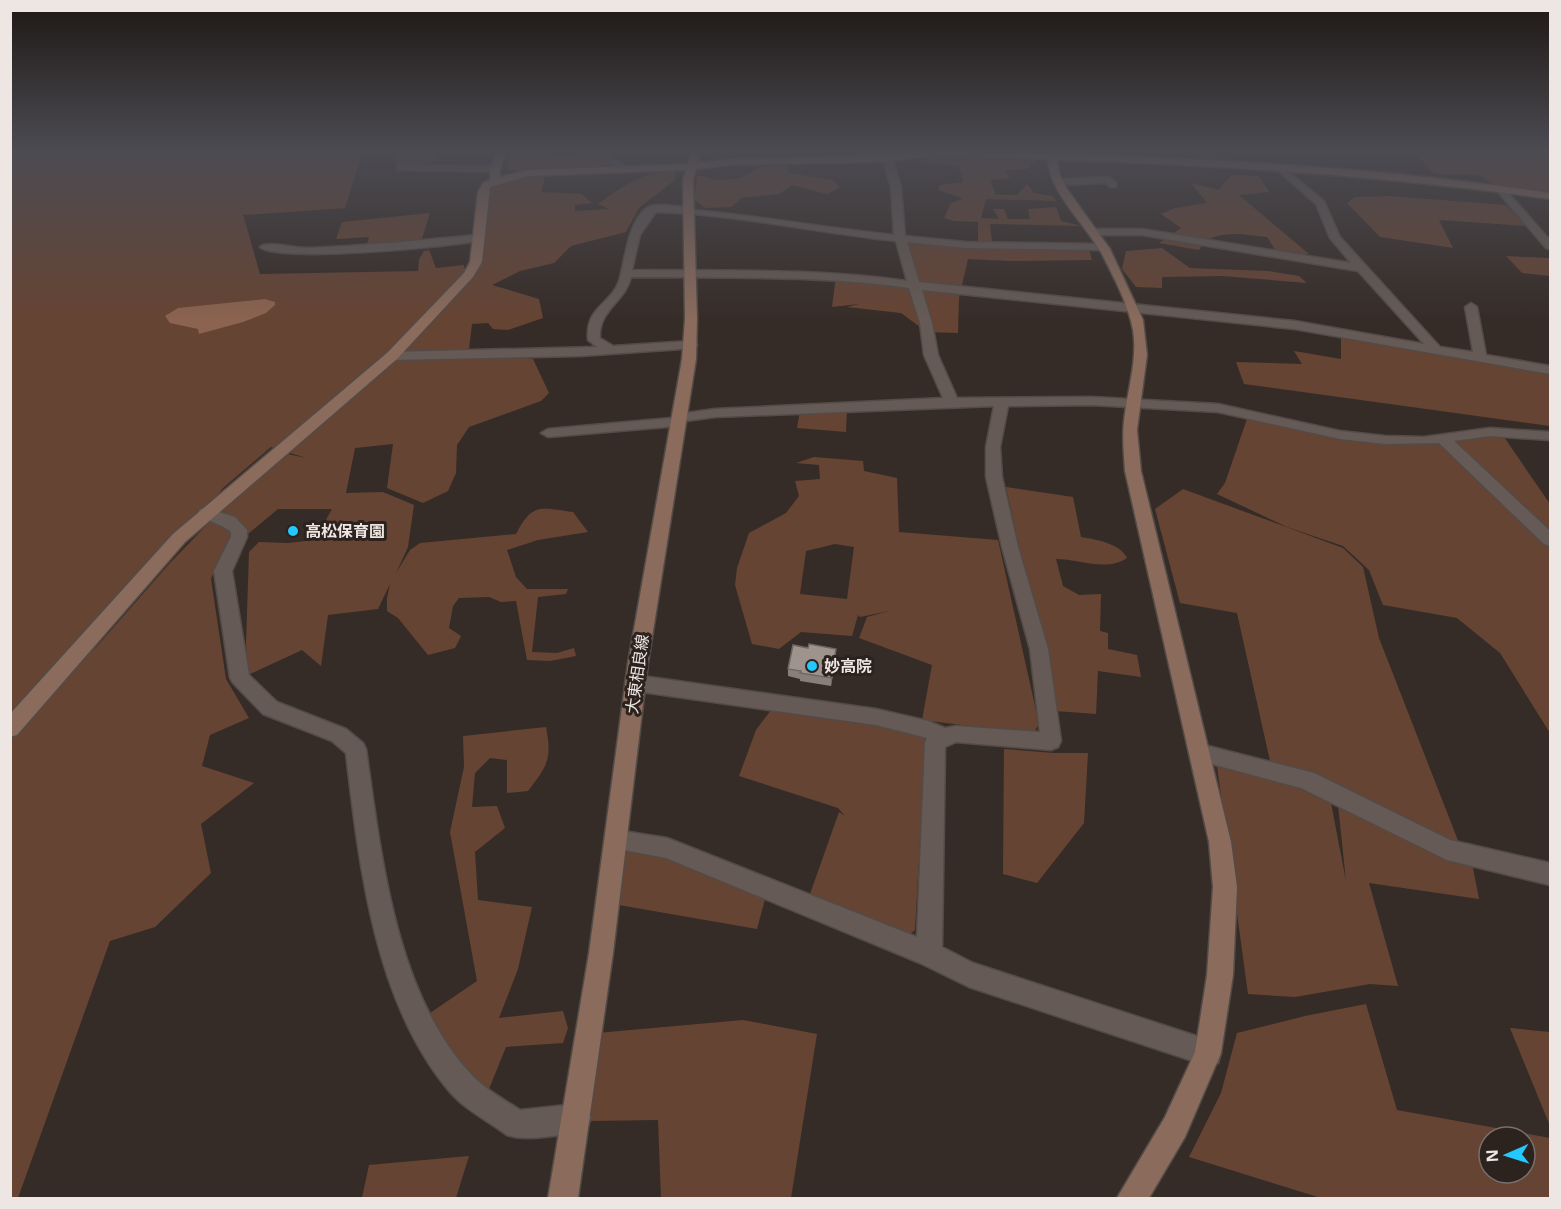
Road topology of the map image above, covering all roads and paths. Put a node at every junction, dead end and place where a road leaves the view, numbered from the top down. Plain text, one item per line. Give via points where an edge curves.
1 (481, 207) edge
2 (688, 207) edge
3 (898, 207) edge
4 (1077, 207) edge
5 (1322, 207) edge
6 (1516, 207) edge
7 (688, 211) junction
8 (478, 238) junction
9 (900, 238) junction
10 (1100, 239) junction
11 (1551, 246) edge
12 (265, 247) dead end
13 (1363, 268) junction
14 (626, 273) junction
15 (690, 275) junction
16 (915, 285) junction
17 (1471, 307) dead end
18 (1133, 309) junction
19 (691, 345) junction
20 (611, 350) junction
21 (1437, 351) junction
22 (392, 357) junction
23 (1480, 358) junction
24 (1551, 370) edge
25 (1002, 401) junction
26 (952, 402) junction
27 (1134, 402) junction
28 (678, 420) junction
29 (548, 433) dead end
30 (1551, 436) edge
31 (1443, 439) junction
32 (206, 513) junction
33 (1551, 540) edge
34 (635, 683) junction
35 (10, 729) edge
36 (944, 737) junction
37 (1200, 753) junction
38 (616, 840) junction
39 (1551, 874) edge
40 (929, 954) junction
41 (1208, 1053) junction
42 (578, 1118) junction
43 (564, 1198) edge
44 (1132, 1198) edge

1 - 8 street
2 - 7 street, 大東相良線
3 - 9 street
4 - 10 street
5 - 13 street via 1335,238
6 - 11 street
7 - 9 street
7 - 14 street via 653,209 646,215 634,238
7 - 15 street, 大東相良線
8 - 12 street via 322,252
8 - 22 street via 474,268
9 - 10 street via 966,245
9 - 16 street
10 - 13 street via 1142,232
10 - 18 street
13 - 21 street
14 - 15 street
14 - 20 street via 624,284 602,308 592,330 594,339
15 - 16 street via 792,274
15 - 19 street, 大東相良線
16 - 18 street
16 - 26 street via 931,355
17 - 23 street
18 - 21 street via 1295,325
18 - 27 street via 1140,348
19 - 20 street
19 - 28 street, 大東相良線
20 - 22 street
21 - 23 street
22 - 32 street
23 - 24 street
25 - 26 street
25 - 27 street
25 - 36 street via 993,447 994,477 1039,649 1051,741
26 - 28 street via 715,412
27 - 31 street via 1218,408 1340,435
27 - 37 street via 1129,432 1133,471
28 - 29 street
28 - 34 street, 大東相良線
30 - 31 street via 1490,432
31 - 33 street
32 - 35 street via 156,562
32 - 42 street via 229,521 239,530 223,571 240,678 270,708 339,735 356,749 380,903 419,1022 459,1082 517,1125
34 - 36 street via 876,717 928,729
34 - 38 street, 大東相良線
36 - 40 street via 935,743
37 - 39 street via 1306,780 1447,850
37 - 41 street via 1220,842 1225,887 1220,975
38 - 40 street via 667,848
38 - 42 street, 大東相良線
40 - 41 street via 969,974
41 - 44 street via 1175,1127
42 - 43 street, 大東相良線

